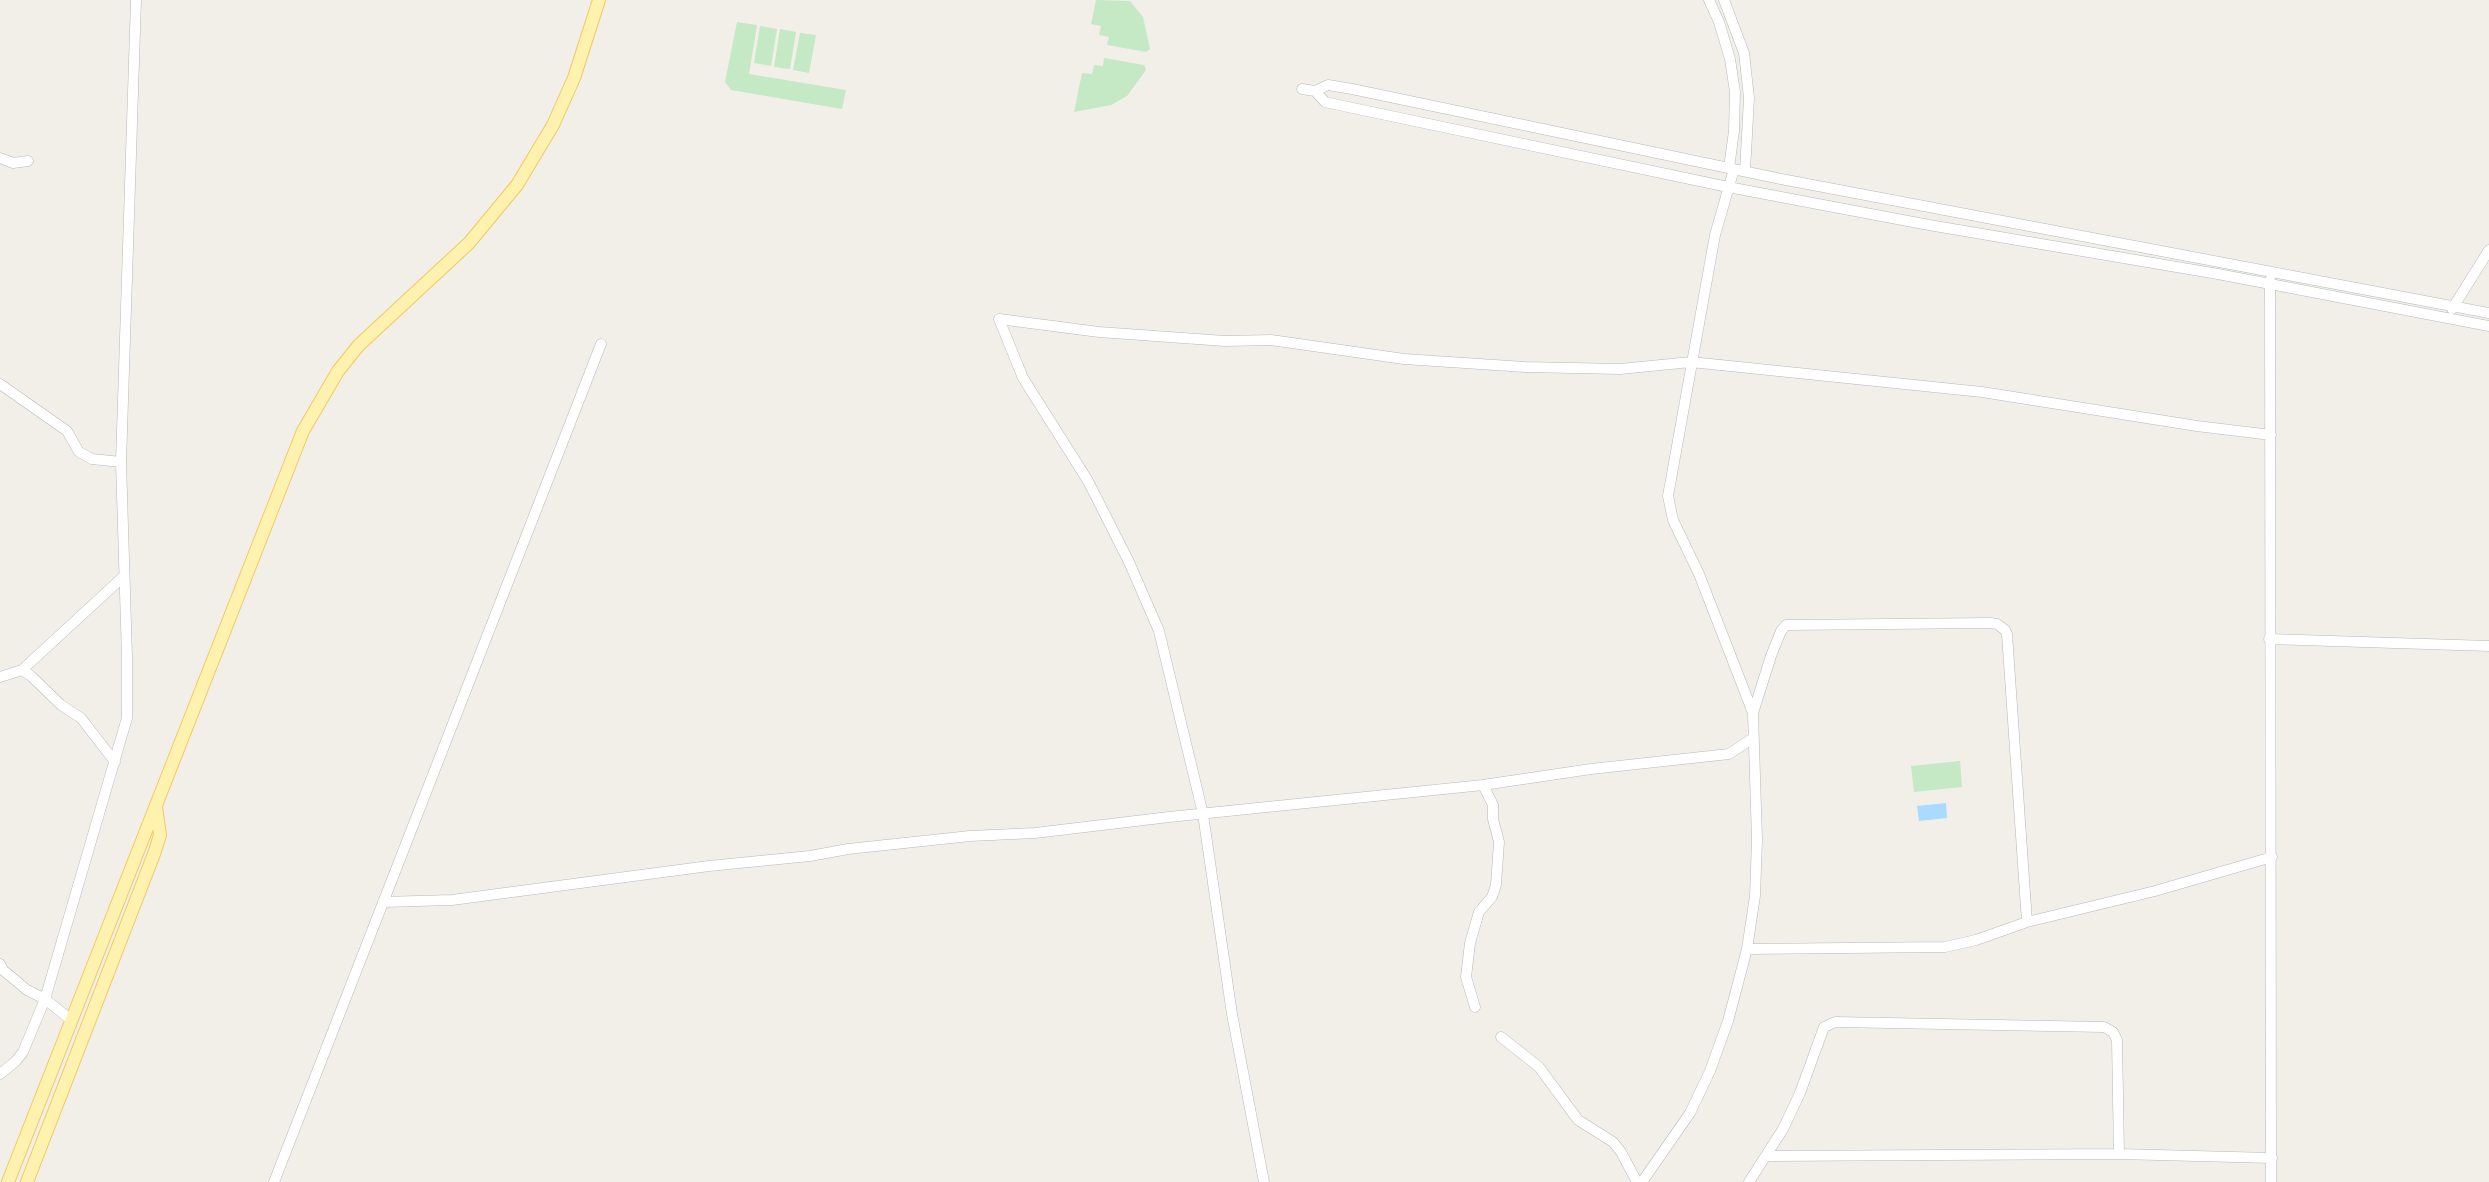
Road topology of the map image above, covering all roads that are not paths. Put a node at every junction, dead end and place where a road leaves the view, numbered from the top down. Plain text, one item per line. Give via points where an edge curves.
1 (136, 0) edge
2 (599, 0) edge
3 (1709, 0) edge
4 (1724, 0) edge
5 (1302, 89) dead end
6 (1315, 91) junction
7 (0, 158) edge
8 (29, 161) dead end
9 (1736, 169) junction
10 (1728, 187) junction
11 (2005, 222) junction
12 (2003, 237) junction
13 (2489, 250) edge
14 (2271, 271) junction
15 (2270, 285) junction
16 (2454, 306) junction
17 (2489, 313) edge
18 (2447, 318) junction
19 (2489, 326) edge
20 (601, 344) dead end
21 (1691, 362) junction
22 (0, 384) edge
23 (2271, 435) junction
24 (121, 462) junction
25 (124, 576) junction
26 (2269, 639) junction
27 (2489, 646) edge
28 (22, 670) junction
29 (0, 677) edge
30 (1753, 713) junction
31 (1753, 738) junction
32 (115, 762) junction
33 (1483, 785) junction
34 (156, 806) junction
35 (1203, 814) junction
36 (2272, 857) junction
37 (383, 902) junction
38 (2027, 922) junction
39 (1747, 949) junction
40 (0, 964) edge
41 (45, 999) junction
42 (1475, 1007) dead end
43 (71, 1020) junction
44 (1501, 1037) dead end
45 (0, 1074) edge
46 (2119, 1154) junction
47 (1767, 1156) junction
48 (2272, 1158) junction
49 (8, 1182) edge
50 (27, 1182) edge
51 (274, 1182) edge
52 (1264, 1182) edge
53 (1637, 1182) edge
54 (1642, 1182) edge
55 (1749, 1182) edge
56 (2270, 1182) edge

1 - 24 street
2 - 34 main road via 574,78 553,125 517,185 468,243 359,345 321,397 287,468
3 - 9 street via 1730,59
4 - 9 street via 1744,53 1749,97
5 - 6 street
6 - 9 street via 1328,85 1352,89
6 - 10 street via 1325,102
7 - 8 street via 13,163
9 - 10 street
9 - 11 street
10 - 12 street
10 - 21 street
11 - 12 street
11 - 14 street
12 - 15 street
13 - 16 street
14 - 15 street
14 - 16 street
15 - 18 street
15 - 23 street
16 - 17 street
16 - 18 street
18 - 19 street
20 - 37 street
21 - 23 street via 1982,392
21 - 30 street via 1668,496 1673,520 1699,573
21 - 35 street via 1620,369 1525,368 1404,359 1271,340 1099,332 999,319 1023,378 1088,481 1159,631
22 - 24 street via 67,431 79,452
23 - 26 street
24 - 25 street
25 - 28 street
25 - 32 street via 127,718
26 - 27 street
26 - 36 street
28 - 29 street
28 - 32 street via 80,718
30 - 31 street
30 - 38 street via 1786,625 1990,622 2002,626 2007,634
31 - 33 street via 1729,754
31 - 39 street via 1757,840
32 - 41 street
33 - 35 street
33 - 42 street via 1493,805 1499,842 1496,885 1479,912 1471,943 1466,978
34 - 43 main road
34 - 50 main road via 160,835 154,854
35 - 37 street via 861,848 452,900
35 - 52 street via 1232,1014
36 - 38 street
36 - 48 street
37 - 51 street
38 - 39 street via 1945,947
39 - 54 street via 1710,1071 1690,1113
40 - 41 street via 27,990
41 - 43 street
41 - 45 street via 23,1052
43 - 49 main road
44 - 53 street via 1539,1067 1578,1120 1613,1142
46 - 47 street
46 - 47 street via 2118,1040 2113,1031 2104,1027 1835,1022 1824,1027 1800,1093
46 - 48 street
47 - 55 street
48 - 56 street

